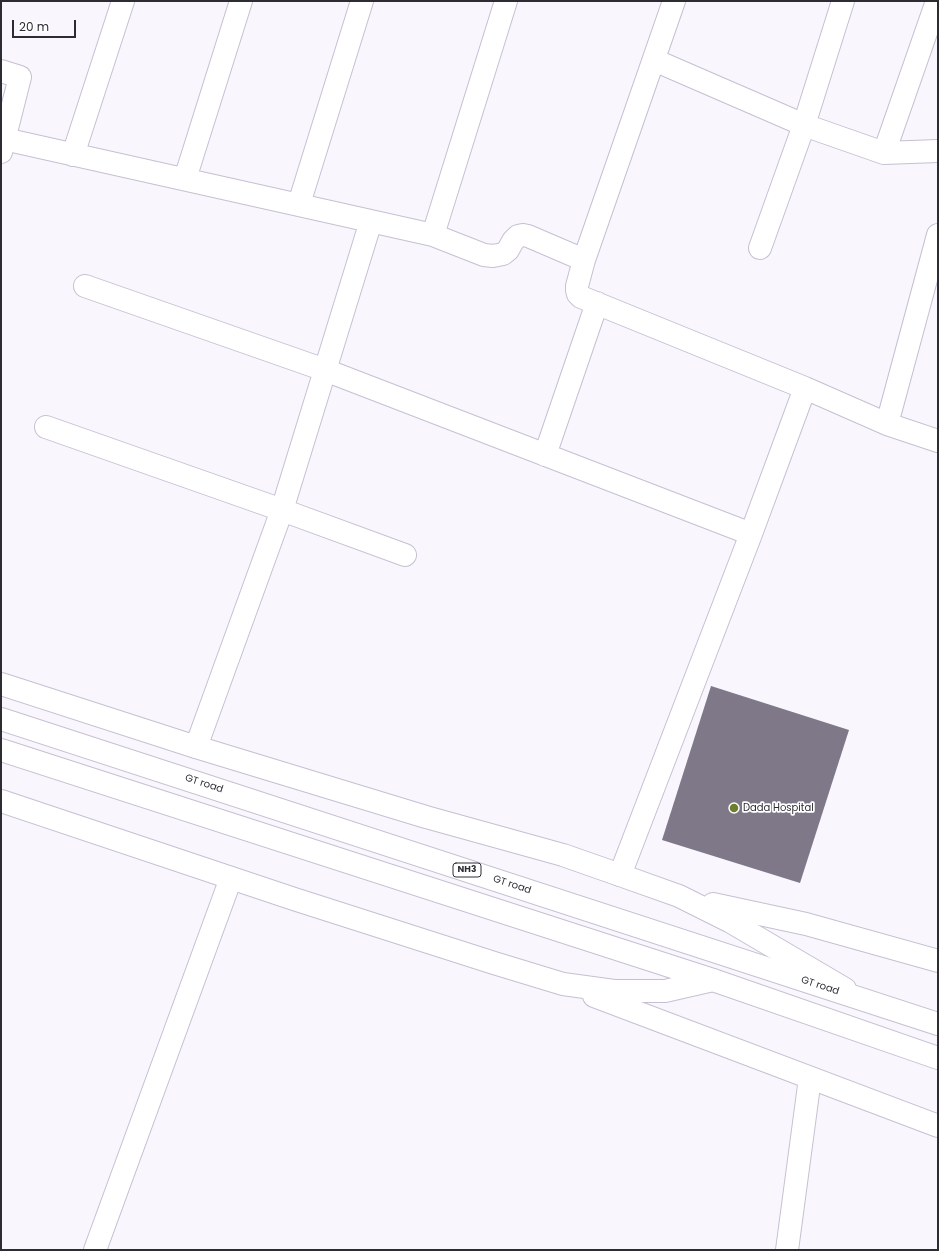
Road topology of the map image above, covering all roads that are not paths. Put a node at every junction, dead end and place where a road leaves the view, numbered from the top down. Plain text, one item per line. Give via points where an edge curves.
1 (123, 1) edge
2 (241, 1) edge
3 (362, 1) edge
4 (506, 1) edge
5 (674, 1) edge
6 (843, 1) edge
7 (937, 1) edge
8 (654, 60) junction
9 (1, 70) edge
10 (804, 125) junction
11 (3, 146) edge
12 (938, 152) edge
13 (74, 154) junction
14 (884, 154) junction
15 (185, 179) junction
16 (299, 204) junction
17 (371, 221) junction
18 (433, 234) junction
19 (938, 235) edge
20 (760, 248) dead end
21 (584, 260) junction
22 (85, 286) dead end
23 (596, 303) junction
24 (325, 370) junction
25 (805, 388) junction
26 (887, 424) junction
27 (46, 427) dead end
28 (938, 441) edge
29 (546, 455) junction
30 (282, 510) junction
31 (751, 534) junction
32 (405, 555) dead end
33 (1, 684) edge
34 (1, 719) edge
35 (196, 747) junction
36 (1, 750) edge
37 (1, 801) edge
38 (620, 875) junction
39 (230, 878) junction
40 (679, 896) junction
41 (938, 958) edge
42 (712, 980) junction
43 (563, 984) junction
44 (864, 1000) junction
45 (936, 1023) edge
46 (904, 1047) junction
47 (938, 1058) edge
48 (938, 1068) edge
49 (810, 1078) junction
50 (938, 1126) edge
51 (95, 1250) edge
52 (787, 1250) edge

1 - 13 main road
2 - 15 main road
3 - 16 main road
4 - 18 main road
5 - 8 main road
6 - 10 main road
7 - 14 main road
8 - 10 main road
8 - 21 main road
9 - 11 main road via 20,77
10 - 14 main road
10 - 20 main road
11 - 13 main road
12 - 14 main road
13 - 15 main road
15 - 16 main road
16 - 17 main road
17 - 18 main road
17 - 24 main road
18 - 21 main road via 484,255 493,256 508,250 518,236 528,236
19 - 26 main road
21 - 23 main road via 577,290 581,297
22 - 24 main road
23 - 25 main road
23 - 29 main road
24 - 29 main road
24 - 30 main road
25 - 26 main road
25 - 31 main road
26 - 28 main road
27 - 30 main road
29 - 31 main road
30 - 32 main road
30 - 35 main road
31 - 38 main road
33 - 35 main road
34 - 44 main road, GT road / NH3
35 - 38 main road via 426,818 563,855
36 - 42 main road
37 - 39 main road
38 - 40 main road
39 - 43 main road
39 - 51 main road
40 - 41 main road via 806,924
40 - 44 main road via 731,922
42 - 43 main road via 666,991 614,991
42 - 46 main road
43 - 49 main road
44 - 45 main road, GT road / NH3
46 - 47 main road
46 - 48 main road
49 - 50 main road
49 - 52 main road

